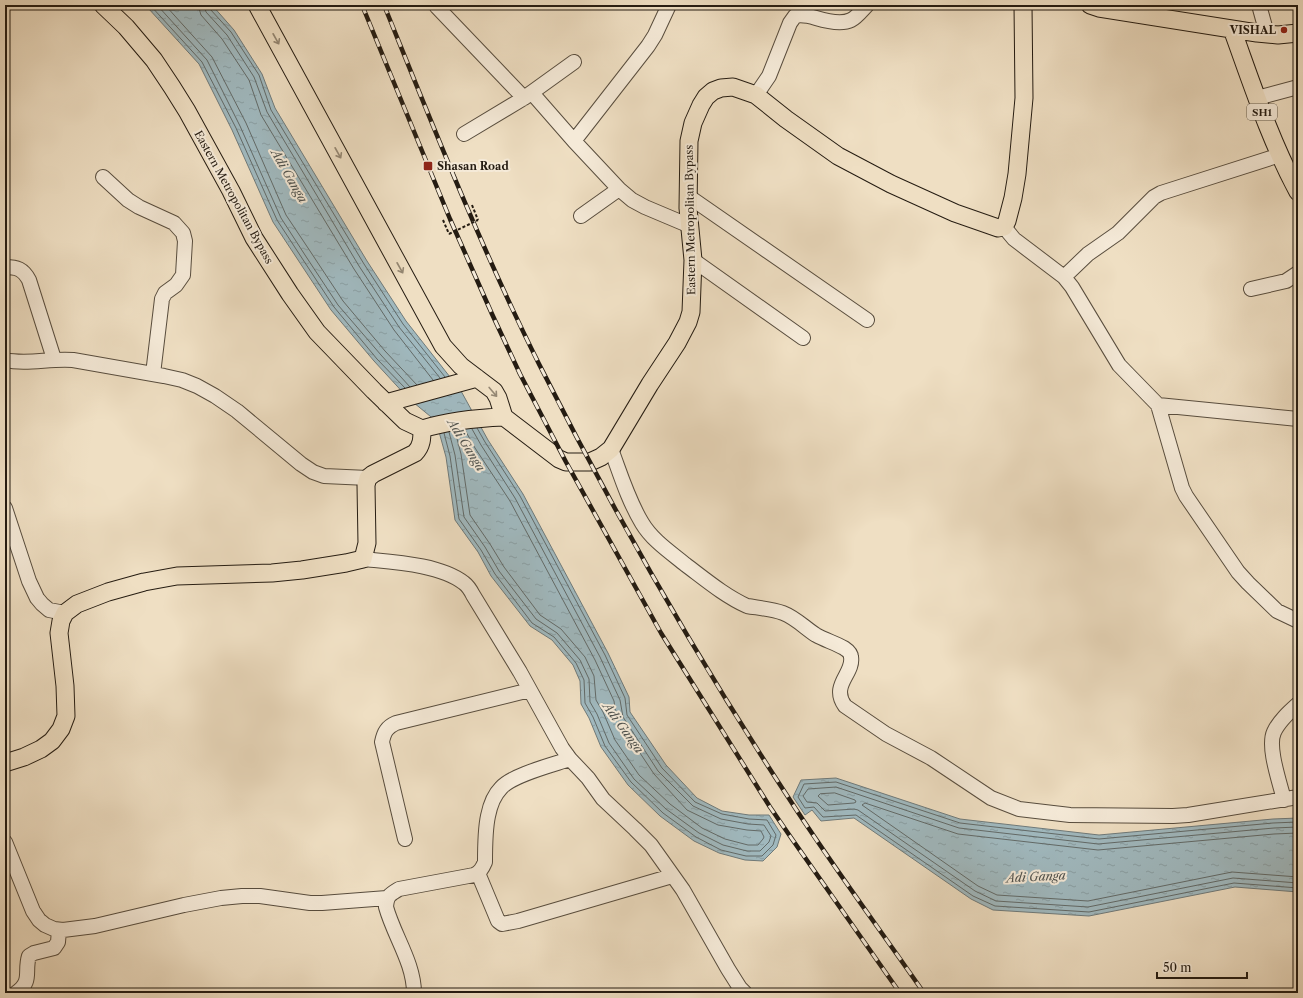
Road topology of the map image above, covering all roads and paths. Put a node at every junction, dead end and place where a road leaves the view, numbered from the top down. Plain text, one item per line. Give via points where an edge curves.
1 (103, 5) edge
2 (257, 5) edge
3 (436, 5) edge
4 (669, 5) edge
5 (867, 5) edge
6 (1023, 5) edge
7 (1090, 5) edge
8 (1259, 5) edge
9 (1232, 29) junction
10 (1298, 33) edge
11 (1267, 34) junction
12 (574, 62) dead end
13 (1298, 87) edge
14 (528, 95) junction
15 (756, 95) junction
16 (1257, 98) junction
17 (464, 134) dead end
18 (574, 141) junction
19 (1280, 155) junction
20 (1293, 172) edge
21 (103, 177) dead end
22 (619, 189) junction
23 (1298, 192) edge
24 (688, 196) junction
25 (472, 206) dead end
26 (580, 216) dead end
27 (443, 220) dead end
28 (690, 226) junction
29 (1004, 227) junction
30 (693, 260) junction
31 (5, 267) edge
32 (1298, 273) edge
33 (1064, 277) junction
34 (1251, 289) dead end
35 (867, 320) dead end
36 (803, 338) dead end
37 (5, 360) edge
38 (54, 360) junction
39 (153, 374) junction
40 (472, 379) junction
41 (386, 403) junction
42 (1158, 405) junction
43 (504, 417) junction
44 (1298, 419) edge
45 (427, 427) junction
46 (611, 449) junction
47 (368, 478) junction
48 (5, 508) edge
49 (363, 559) junction
50 (65, 612) junction
51 (1298, 621) edge
52 (530, 690) junction
53 (1298, 704) edge
54 (570, 759) junction
55 (5, 763) edge
56 (1298, 797) edge
57 (1284, 800) junction
58 (405, 839) dead end
59 (5, 842) edge
60 (478, 873) junction
61 (672, 876) junction
62 (387, 898) junction
63 (59, 930) junction
64 (16, 993) edge
65 (414, 993) edge
66 (745, 993) edge

1 - 41 main road, Eastern Metropolitan Bypass via 154,60 172,87 231,191 254,238 317,332
2 -> 40 main road via 443,346
3 - 14 street
4 - 18 street via 656,35
5 - 15 street via 850,20 841,22 795,16 769,76
6 - 29 main road via 1024,98 1017,174
7 - 9 main road
8 - 11 street
9 - 11 main road
9 - 16 main road, SH1
10 - 11 main road
12 - 14 street
13 - 16 street
14 - 17 street
14 - 18 street
15 - 24 main road, Eastern Metropolitan Bypass via 733,87 721,88 706,97 693,123 689,141
15 - 29 main road, Eastern Metropolitan Bypass via 816,142 861,169 955,213 998,228
16 - 19 main road, SH1
18 - 22 street
19 - 20 main road, SH1
19 - 33 street via 1161,193
20 - 23 main road, SH1
21 - 39 street via 128,200 174,222 183,233 183,275 162,299
22 - 26 street
22 - 28 street via 645,207
24 - 28 main road, Eastern Metropolitan Bypass
24 - 35 street
25 - 27 path, bridge via 478,220 449,234
28 - 30 main road, Eastern Metropolitan Bypass
29 - 33 street via 1014,239
30 - 36 street
30 - 46 main road, Eastern Metropolitan Bypass via 691,312 688,322
31 - 38 street via 18,269 25,273 29,280
32 - 34 street via 1286,280
33 - 42 street via 1119,365
37 - 38 street
38 - 39 street via 72,360
39 - 47 street via 182,380 215,396 313,472 324,476
40 - 41 main road
40 -> 43 main road via 494,390
41 - 45 main road, Eastern Metropolitan Bypass via 405,421
42 - 44 street
42 - 51 street via 1186,496 1248,584 1278,611
43 - 45 main road
43 - 46 main road, Eastern Metropolitan Bypass via 566,462 590,462
45 - 47 main road via 415,453
46 - 57 street via 634,509 650,535 719,590 742,604 782,613 815,634 845,648 851,657 840,694 845,706 886,734 932,758 991,798 1019,809 1049,813 1165,816 1188,815
47 - 49 main road via 367,543
48 - 50 street via 37,598 49,610
49 - 50 main road via 272,573 177,576 108,592
49 - 52 street via 430,568 465,583
50 - 55 main road via 59,633 66,716 61,729 46,745 24,757
52 - 54 street
52 - 58 street via 389,726 382,742
53 - 57 street via 1278,725 1272,738 1272,750
54 - 60 street via 509,781 501,788 488,816 484,862
54 - 61 street via 603,799 651,845
56 - 57 street
59 - 63 street via 33,911 45,925
60 - 61 street via 498,921 502,924 518,922
60 - 62 street via 399,889
61 - 66 street
62 - 63 street via 310,903 260,896 220,898 95,926
62 - 65 street via 386,907 410,969
63 - 64 street via 58,942 54,948 29,956 27,980

